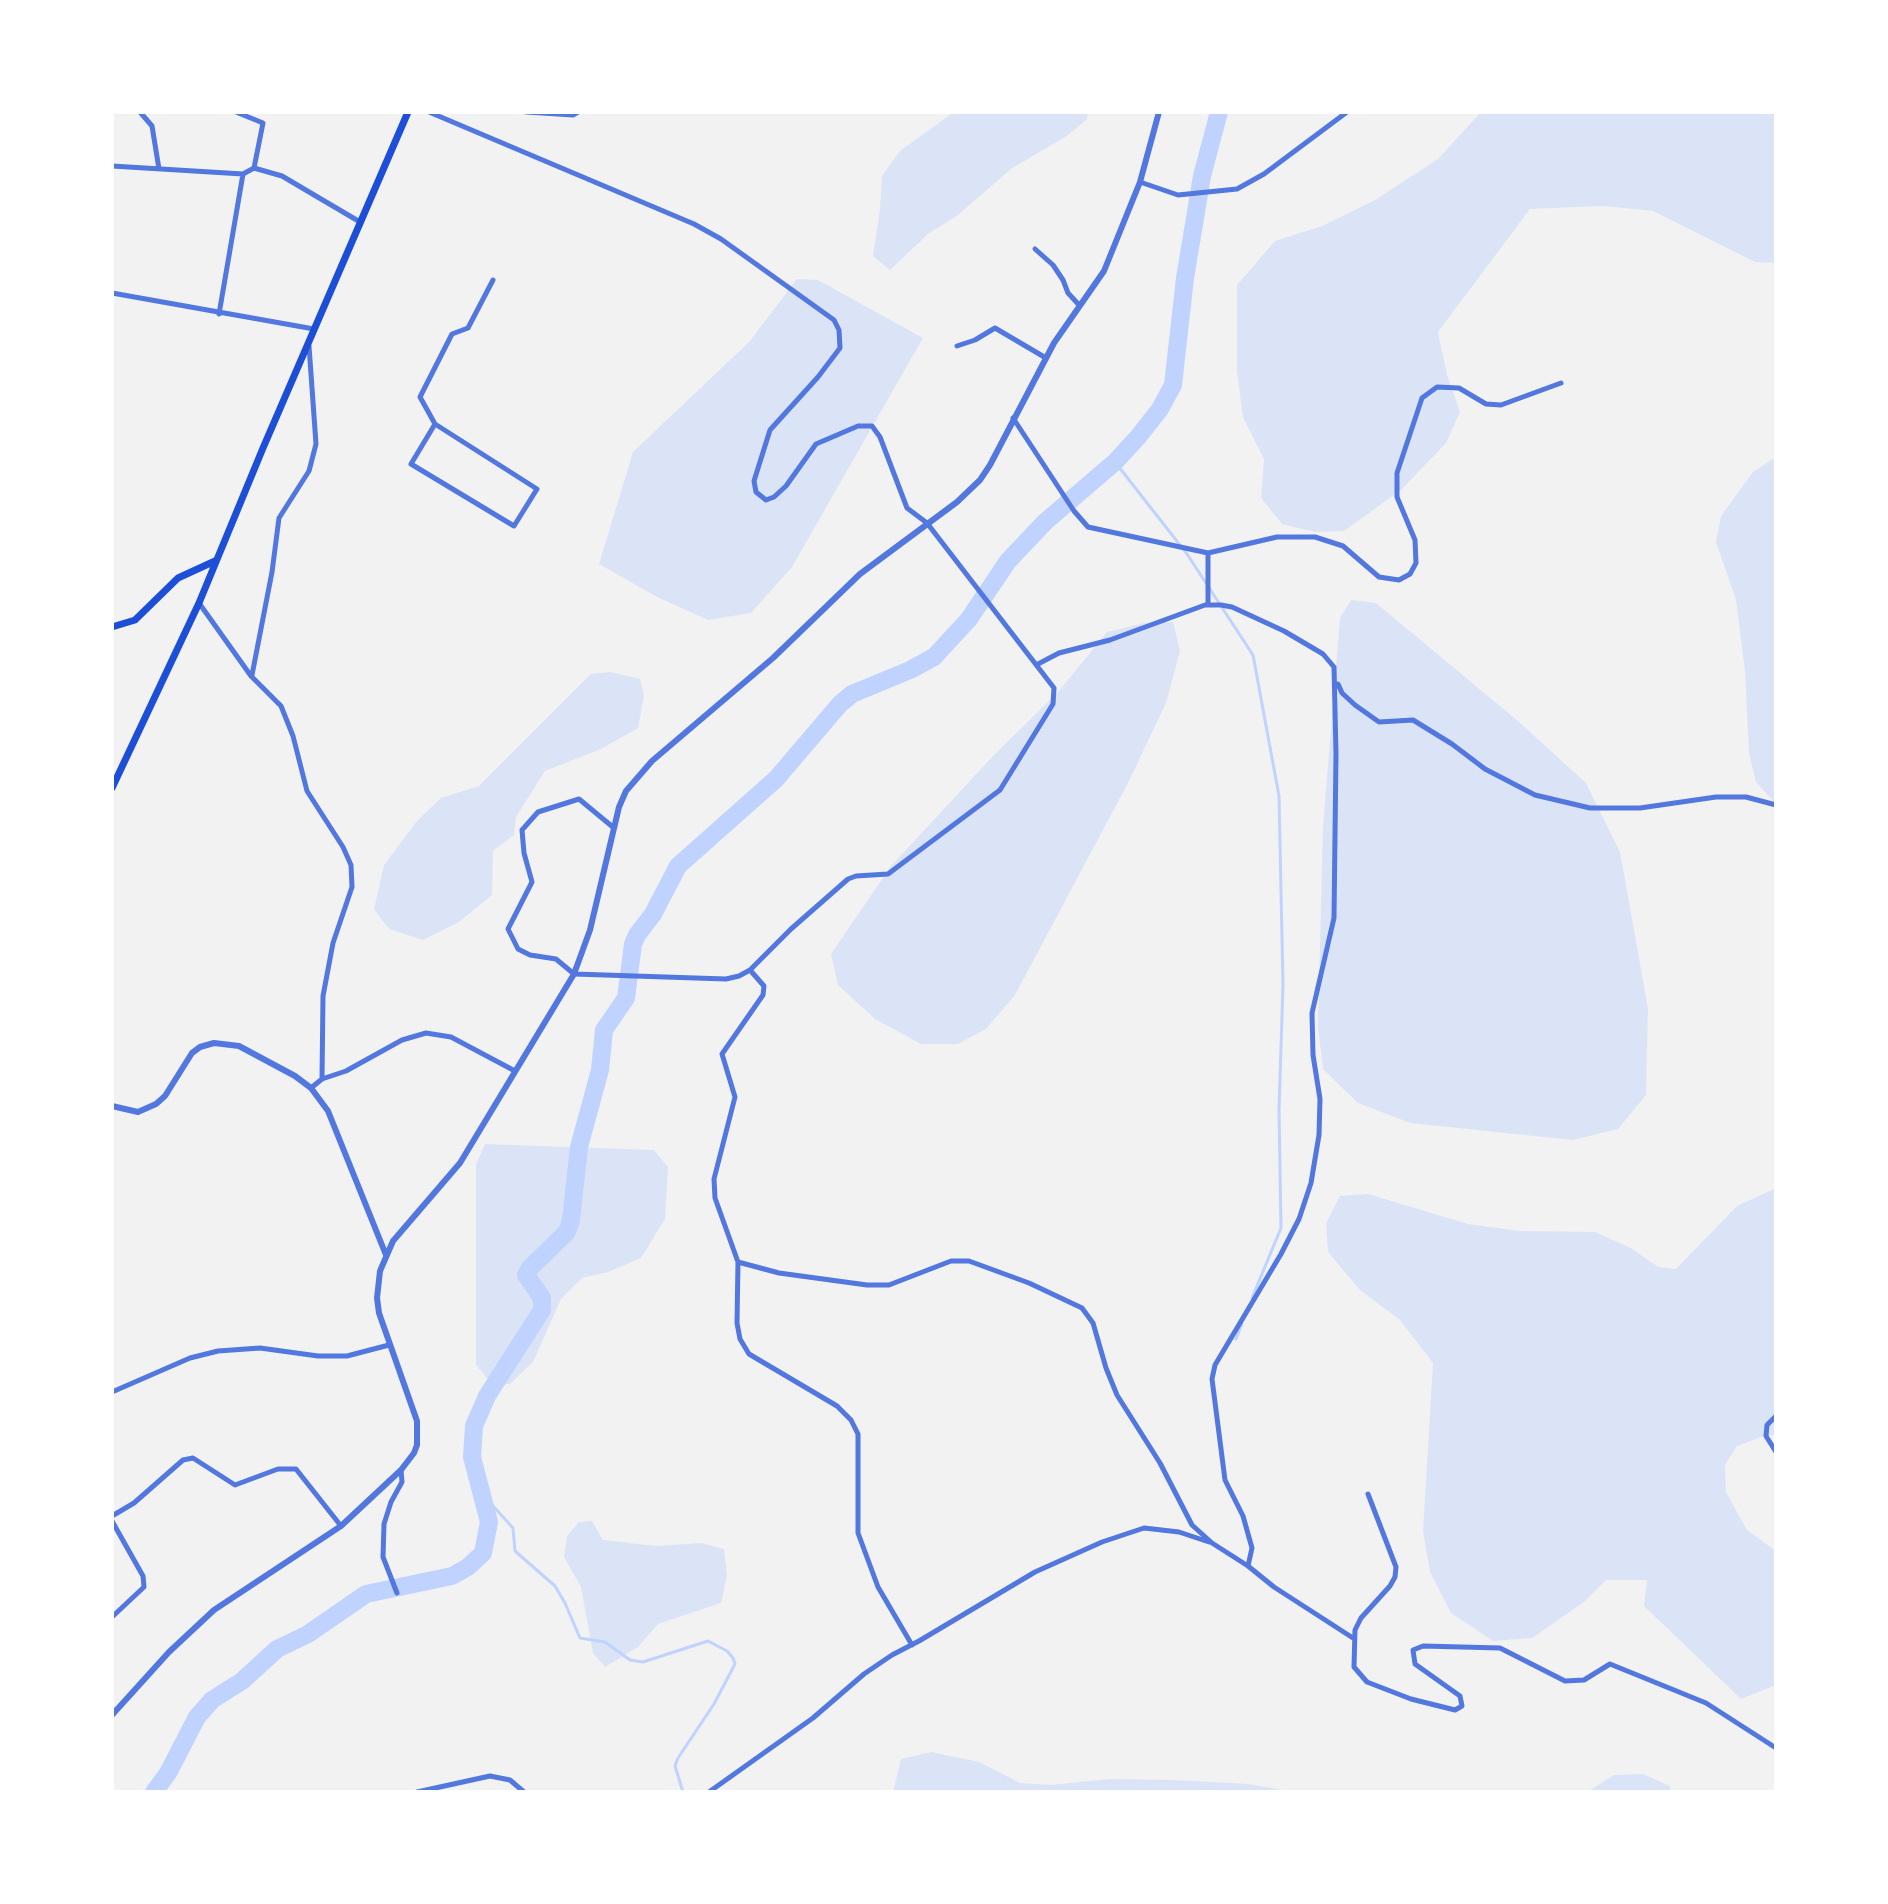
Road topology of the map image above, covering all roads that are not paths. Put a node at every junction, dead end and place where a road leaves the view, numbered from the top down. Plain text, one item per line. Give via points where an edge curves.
1 (140, 112) edge
2 (236, 112) edge
3 (408, 112) edge
4 (429, 112) edge
5 (526, 112) edge
6 (578, 112) edge
7 (1159, 112) edge
8 (1347, 112) edge
9 (112, 166) edge
10 (254, 168) junction
11 (159, 169) junction
12 (243, 174) junction
13 (1140, 182) junction
14 (360, 222) junction
15 (1035, 249) dead end
16 (493, 280) dead end
17 (112, 293) edge
18 (1080, 306) junction
19 (219, 314) junction
20 (314, 329) junction
21 (308, 342) junction
22 (957, 346) dead end
23 (1046, 358) junction
24 (1561, 383) dead end
25 (1013, 418) junction
26 (435, 424) junction
27 (927, 523) junction
28 (1208, 553) junction
29 (215, 561) junction
30 (199, 603) junction
31 (1208, 605) junction
32 (112, 627) edge
33 (1038, 664) junction
34 (251, 676) junction
35 (1336, 680) junction
36 (112, 788) edge
37 (1776, 805) edge
38 (614, 828) junction
39 (750, 970) junction
40 (574, 974) junction
41 (515, 1071) junction
42 (322, 1079) junction
43 (311, 1088) junction
44 (112, 1106) edge
45 (386, 1255) junction
46 (738, 1262) junction
47 (389, 1345) junction
48 (112, 1392) edge
49 (1776, 1416) edge
50 (1776, 1452) edge
51 (401, 1470) junction
52 (1368, 1494) dead end
53 (112, 1518) edge
54 (341, 1526) junction
55 (1212, 1543) junction
56 (1248, 1566) junction
57 (397, 1593) dead end
58 (112, 1617) edge
59 (1353, 1638) junction
60 (912, 1645) junction
61 (112, 1715) edge
62 (1776, 1748) edge
63 (417, 1792) edge
64 (524, 1792) edge
65 (709, 1792) edge

1 - 11 street via 152,126
2 - 10 street via 263,123
3 - 14 main road
4 - 27 street via 708,231 834,320 840,348 770,430 754,481 756,492 766,500 774,497 816,444 858,426 872,426 907,508
5 - 6 street
7 - 13 street
8 - 13 street via 1237,189 1178,195
9 - 11 street
10 - 12 street
10 - 14 street via 282,176
11 - 12 street
12 - 19 street
13 - 18 street via 1104,271
14 - 20 main road
15 - 18 street via 1053,265
16 - 26 street via 468,328 452,334 420,397
17 - 19 street
18 - 23 street
19 - 20 street
20 - 21 main road
21 - 29 main road
21 - 34 street via 316,444 309,471 279,518
22 - 23 street via 995,328
23 - 25 street
24 - 28 street via 1501,405 1486,404 1459,388 1437,387 1422,398 1397,473 1397,497 1416,546 1414,567 1404,578 1379,577 1343,546 1315,537 1277,537
25 - 27 street via 980,480
25 - 28 street via 1088,527
26 - 26 street via 537,489 514,526 411,464
27 - 33 street
27 - 38 street via 860,574 773,658 652,761 626,791
28 - 31 street
29 - 30 main road
29 - 32 main road via 178,578 135,620
30 - 34 street
30 - 36 main road
31 - 33 street
31 - 35 street via 1232,607 1323,654 1334,667
33 - 39 street via 1054,688 1053,704 1000,790 888,874 848,879
34 - 42 street via 281,706 307,791 351,865 352,887 323,996
35 - 37 street via 1342,693 1379,722 1413,720 1485,769 1535,795 1590,808 1640,808 1716,797
35 - 56 street via 1334,918 1312,1013 1320,1099 1311,1183 1299,1219 1215,1365 1212,1379 1225,1480 1252,1548
38 - 40 street
38 - 40 street via 579,799 538,812 522,830 532,882 508,929 518,949 556,959
39 - 40 street via 726,979
39 - 46 street via 764,986 763,995 722,1054 735,1097 714,1179 715,1198
40 - 41 street
41 - 42 street via 451,1037 426,1033
41 - 45 street via 460,1163
42 - 43 street
43 - 44 street via 239,1046 214,1043 192,1053 156,1104 138,1112
43 - 45 street via 328,1111
45 - 47 street via 377,1298
46 - 55 street via 779,1273 889,1285 951,1261 969,1261 1082,1308 1093,1323 1117,1395 1187,1517
46 - 60 street via 737,1323 749,1354 837,1406 858,1434 858,1533 878,1587
47 - 48 street via 347,1356 260,1348 218,1351
47 - 51 street via 417,1421 417,1445
49 - 50 street via 1767,1425 1766,1436
51 - 54 street
51 - 57 street via 402,1482 384,1524 383,1557
52 - 59 street via 1396,1567 1395,1577 1361,1618
53 - 54 street via 183,1460 193,1458 235,1485 278,1469 296,1469
53 - 58 street via 144,1587
54 - 61 street via 214,1610
55 - 56 street
55 - 60 street via 1179,1532 1130,1532 1035,1572
56 - 59 street
59 - 62 street via 1354,1667 1367,1682 1445,1709 1460,1709 1463,1701 1415,1664 1413,1650 1500,1648 1565,1681 1584,1680 1610,1664 1618,1666 1706,1703
60 - 65 street via 864,1674 813,1718
63 - 64 street via 490,1776 510,1780

